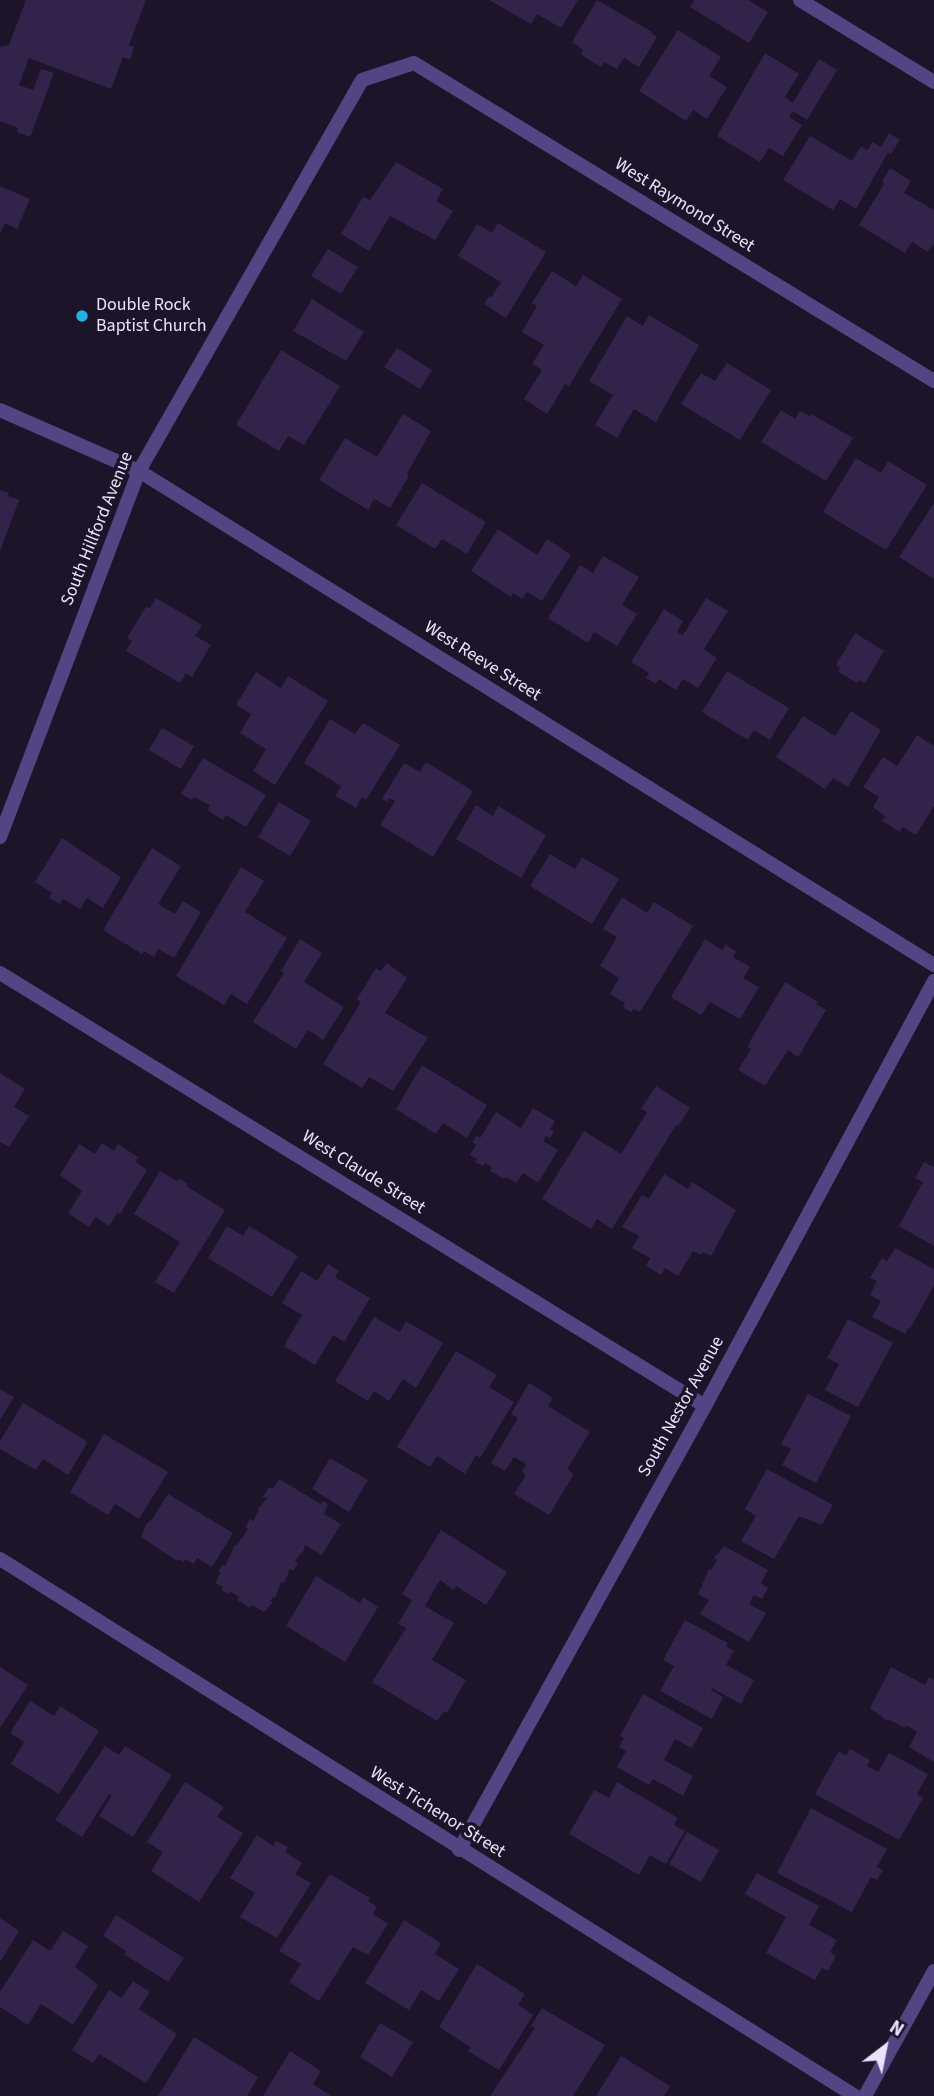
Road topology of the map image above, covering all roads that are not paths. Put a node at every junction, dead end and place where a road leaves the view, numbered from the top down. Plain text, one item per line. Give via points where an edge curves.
1 (800, 0) edge
2 (414, 63) joint
3 (934, 82) edge
4 (934, 381) edge
5 (0, 410) edge
6 (139, 471) junction
7 (0, 837) edge
8 (934, 965) edge
9 (0, 973) edge
10 (934, 981) edge
11 (705, 1406) junction
12 (0, 1559) edge
13 (459, 1850) junction
14 (934, 1971) edge
15 (855, 2096) edge
16 (865, 2096) edge

1 - 3 street
2 - 4 street, West Raymond Street
2 - 6 street, South Hillford Avenue via 362,80
5 - 6 street, West Reeve Street
6 - 7 street, South Hillford Avenue
6 - 8 street, West Reeve Street
9 - 11 street, West Claude Street
10 - 11 street, South Nestor Avenue
11 - 13 street, South Nestor Avenue
12 - 13 street, West Tichenor Street
13 - 15 street, West Tichenor Street
14 - 16 street

